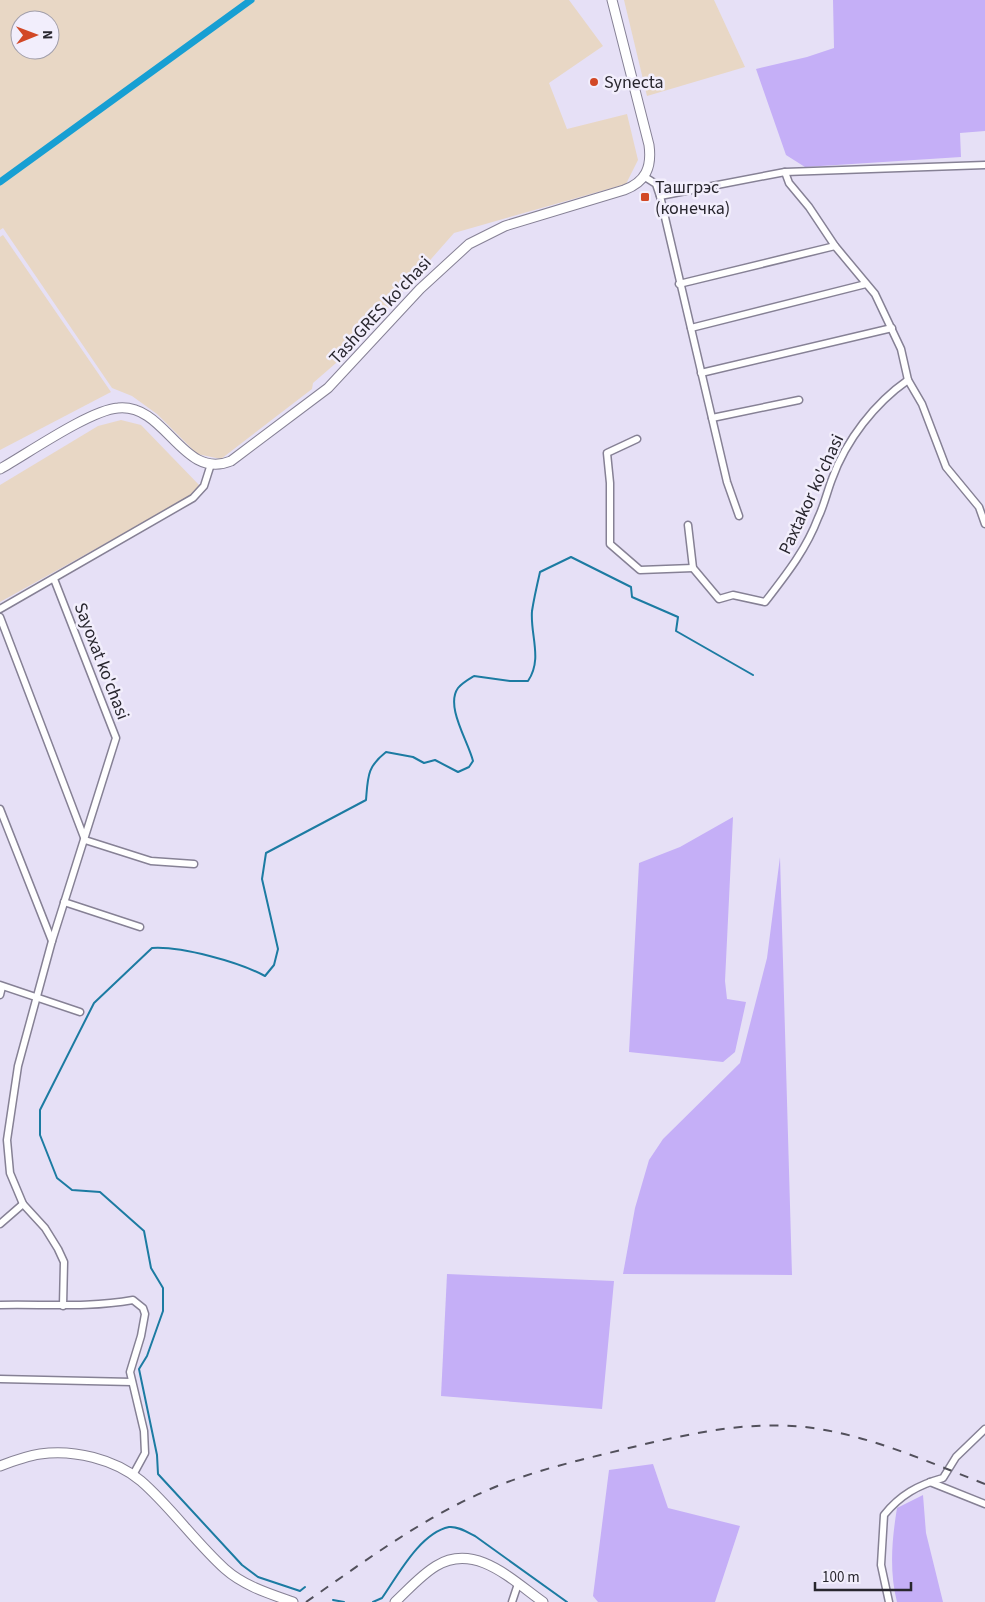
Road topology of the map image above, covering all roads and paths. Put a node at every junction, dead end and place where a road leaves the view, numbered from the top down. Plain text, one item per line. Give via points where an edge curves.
1 (612, 0) edge
2 (985, 165) edge
3 (785, 172) junction
4 (645, 177) junction
5 (660, 196) junction
6 (835, 246) junction
7 (679, 284) junction
8 (866, 284) junction
9 (691, 328) junction
10 (892, 328) junction
11 (701, 372) junction
12 (908, 380) junction
13 (799, 400) dead end
14 (712, 418) junction
15 (637, 439) dead end
16 (211, 464) junction
17 (0, 469) edge
18 (740, 516) dead end
19 (688, 524) dead end
20 (985, 524) edge
21 (692, 568) junction
22 (54, 579) junction
23 (0, 609) edge
24 (0, 618) edge
25 (0, 809) edge
26 (85, 840) junction
27 (194, 864) dead end
28 (64, 902) junction
29 (140, 927) dead end
30 (52, 941) junction
31 (1, 986) edge
32 (0, 995) edge
33 (37, 999) junction
34 (80, 1012) dead end
35 (23, 1204) junction
36 (0, 1224) edge
37 (0, 1305) edge
38 (63, 1306) junction
39 (0, 1379) edge
40 (132, 1382) junction
41 (985, 1430) edge
42 (0, 1466) edge
43 (132, 1475) junction
44 (930, 1482) junction
45 (985, 1504) edge
46 (518, 1584) junction
47 (293, 1602) edge
48 (395, 1602) edge
49 (512, 1602) edge
50 (543, 1602) edge
51 (889, 1602) edge

1 - 4 main road via 649,145 650,161
2 - 3 street
3 - 5 street
3 - 6 street via 789,183
4 - 5 street via 656,184
4 - 16 main road, TashGRES ko'chasi via 633,187 505,226 469,244 420,289 328,388 242,454 227,462
5 - 7 street
6 - 7 street
6 - 8 street
7 - 9 street
8 - 9 street
8 - 10 street via 875,294
9 - 11 street
10 - 11 street
10 - 12 street
11 - 14 street
12 - 20 street via 922,404 946,467 979,508
12 - 21 street, Paxtakor ko'chasi via 888,394 858,431 833,476 818,520 793,567 765,602 732,595 719,598
13 - 14 street
14 - 18 street via 727,482
15 - 21 street via 607,453 610,544 640,570
16 - 17 main road via 190,455 150,416 127,407 93,416
16 - 22 street via 204,486 193,498
19 - 21 street
22 - 23 street
22 - 26 street, Sayoxat ko'chasi via 116,738
24 - 26 street
25 - 30 street
26 - 27 street via 152,861
26 - 28 street, Sayoxat ko'chasi
28 - 29 street
28 - 30 street, Sayoxat ko'chasi
30 - 33 street, Sayoxat ko'chasi
31 - 32 street
31 - 33 street
33 - 34 street
33 - 35 street, Sayoxat ko'chasi via 18,1066 7,1140 10,1173
35 - 36 street
35 - 38 street, Sayoxat ko'chasi via 45,1228 64,1262
37 - 38 street
38 - 40 street via 105,1305 133,1300 143,1308 141,1336 130,1372
39 - 40 street
40 - 43 street via 144,1431 145,1453
41 - 44 street via 956,1457 943,1478
42 - 43 main road via 38,1454 60,1453 106,1462
43 - 47 main road via 225,1569 246,1583
44 - 45 street
44 - 51 street via 904,1495 884,1515 881,1565
46 - 48 main road via 486,1563 469,1558 452,1559 430,1570
46 - 49 street
46 - 50 main road

